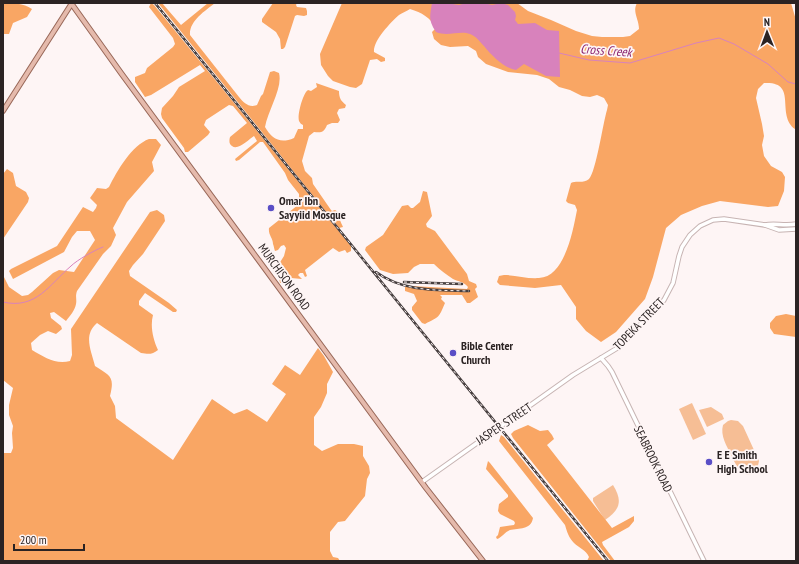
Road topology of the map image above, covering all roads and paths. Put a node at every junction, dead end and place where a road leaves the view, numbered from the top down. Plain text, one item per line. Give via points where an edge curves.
1 (71, 3) edge
2 (3, 111) edge
3 (796, 224) edge
4 (765, 225) junction
5 (796, 229) edge
6 (601, 358) junction
7 (587, 367) joint
8 (422, 482) junction
9 (483, 561) edge
10 (704, 561) edge

1 - 2 main road
1 - 8 main road, MURCHISON ROAD
3 - 4 street
4 - 5 street via 780,230
4 - 6 street, TOPEKA STREET via 721,219 705,224 690,235 682,247 673,283 664,300 619,346
6 - 7 street, TOPEKA STREET
6 - 10 street, SEABROOK ROAD via 612,372
7 - 8 street, JASPER STREET
8 - 9 main road, MURCHISON ROAD

